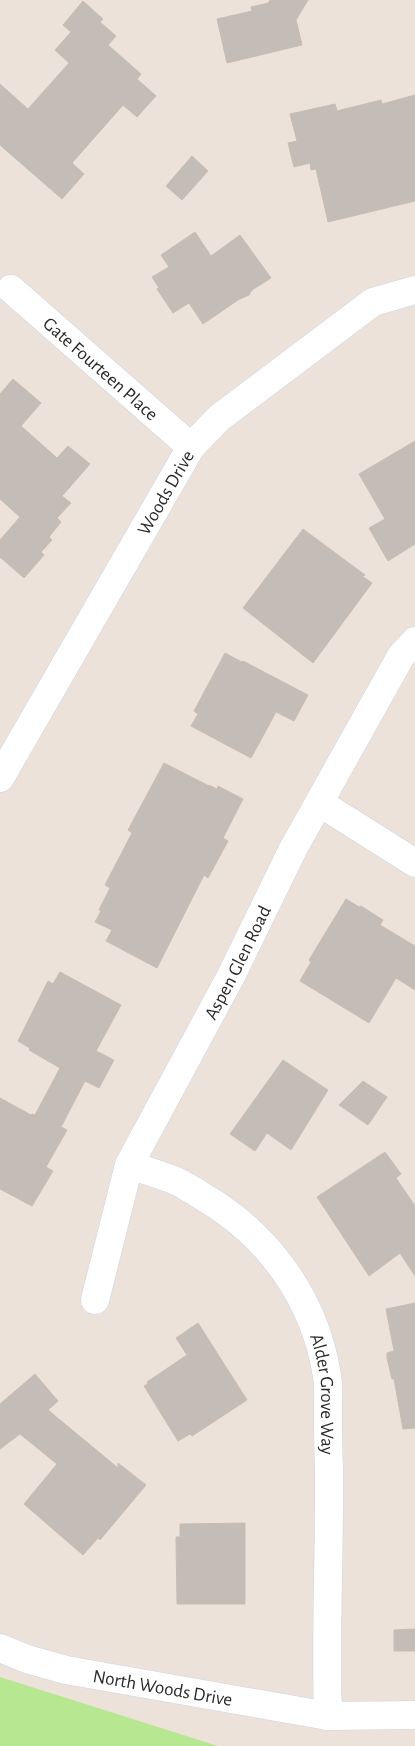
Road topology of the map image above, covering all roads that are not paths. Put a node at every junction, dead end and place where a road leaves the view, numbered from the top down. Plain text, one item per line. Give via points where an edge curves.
1 (11, 289) dead end
2 (415, 290) edge
3 (191, 447) junction
4 (415, 641) edge
5 (0, 778) edge
6 (320, 803) junction
7 (415, 863) edge
8 (129, 1165) junction
9 (95, 1300) dead end
10 (0, 1648) edge
11 (415, 1715) edge
12 (328, 1716) junction

1 - 3 street, Gate Fourteen Place
2 - 3 street, Woods Drive via 373,302 219,418
3 - 5 street, Woods Drive
4 - 6 street, Aspen Glen Road via 401,656
6 - 7 street
6 - 8 street, Aspen Glen Road
8 - 9 street, Aspen Glen Road
8 - 12 street, Alder Grove Way via 177,1182 233,1216 255,1235 290,1277 314,1326 328,1378
10 - 12 street, North Woods Drive via 66,1670
11 - 12 street, North Woods Drive

